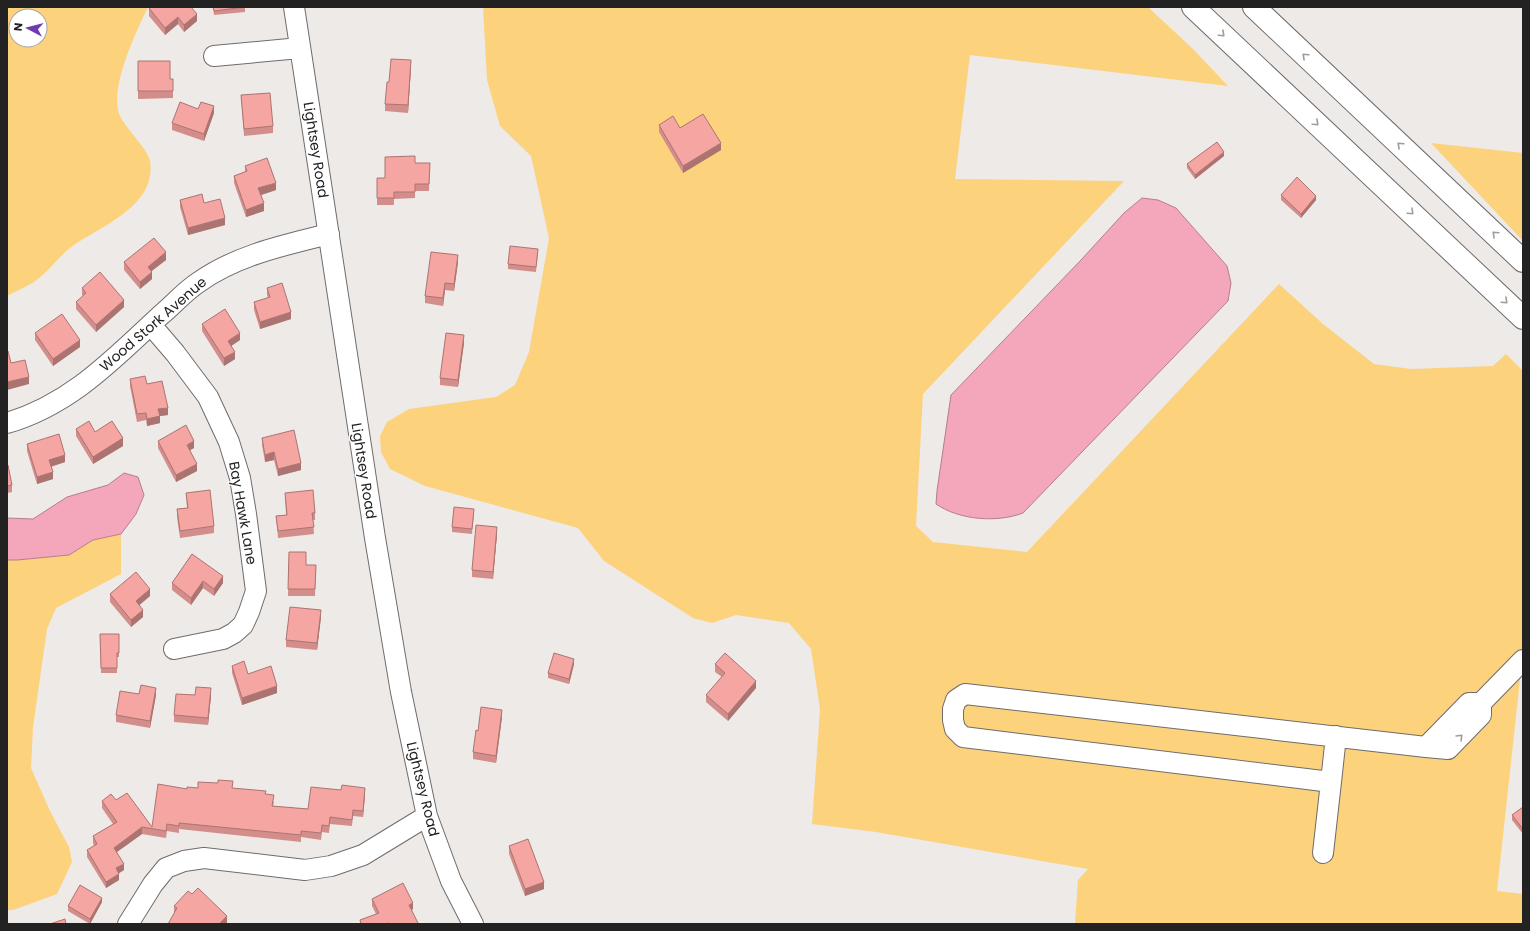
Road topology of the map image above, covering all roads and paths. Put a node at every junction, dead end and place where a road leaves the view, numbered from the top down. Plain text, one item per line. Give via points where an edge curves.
1 (294, 7) edge
2 (1193, 7) edge
3 (1254, 7) edge
4 (300, 48) junction
5 (214, 56) dead end
6 (329, 234) junction
7 (1523, 261) edge
8 (1523, 318) edge
9 (151, 325) junction
10 (7, 423) edge
11 (174, 649) dead end
12 (1523, 660) edge
13 (1336, 736) junction
14 (1331, 782) junction
15 (427, 816) junction
16 (1323, 853) dead end
17 (128, 924) edge
18 (473, 924) edge

1 - 4 street, Lightsey Road
2 -> 8 highway
7 -> 3 highway
4 - 5 street
4 - 6 street, Lightsey Road
6 - 9 street, Wood Stork Avenue via 285,245 221,268 198,282
6 - 15 street, Lightsey Road via 375,538 401,692
9 - 10 street, Wood Stork Avenue via 69,395 35,413
9 - 11 street, Bay Hawk Lane via 208,398 229,442 240,478 256,591 243,625 234,633 223,639
12 - 13 street via 1482,703 1481,716 1448,749
13 - 14 street
13 - 14 street via 965,694 956,700 953,709 955,729 963,737
14 - 16 street
15 - 17 street via 362,855 331,866 305,870 204,858 184,861 166,868
15 - 18 street, Lightsey Road via 451,881

